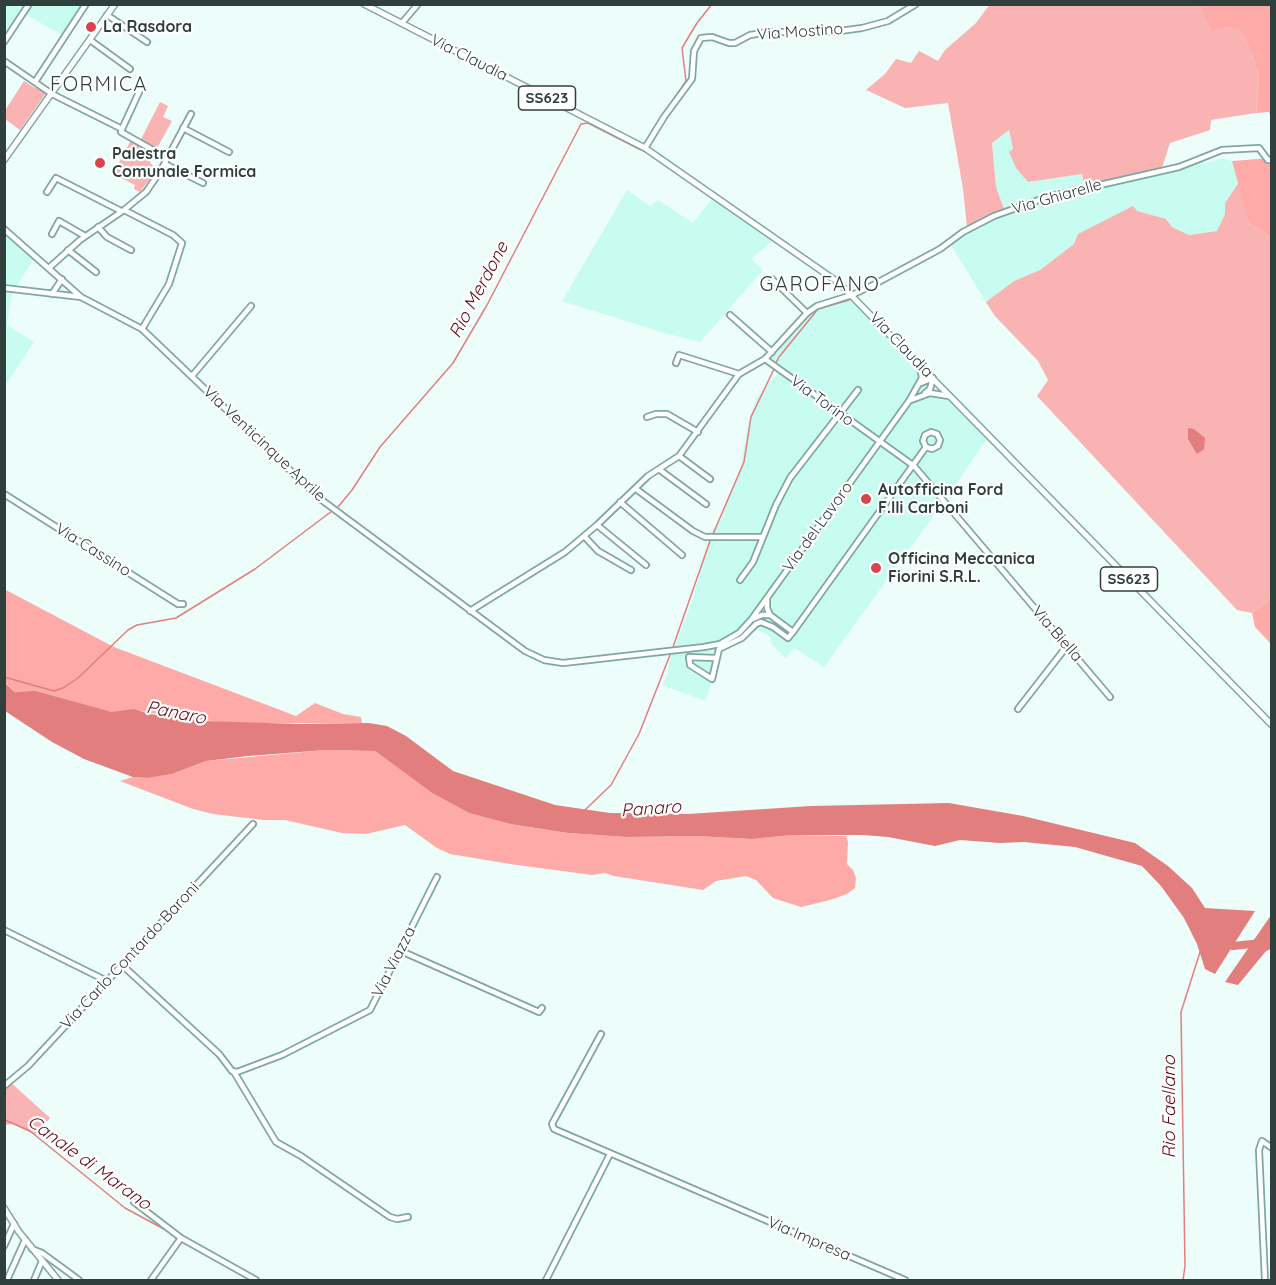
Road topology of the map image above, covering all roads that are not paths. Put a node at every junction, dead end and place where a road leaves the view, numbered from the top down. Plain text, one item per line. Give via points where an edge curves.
1 (29, 4) edge
2 (86, 4) edge
3 (115, 4) edge
4 (364, 4) edge
5 (418, 4) edge
6 (916, 4) edge
7 (107, 15) junction
8 (402, 23) junction
9 (90, 40) junction
10 (4, 42) edge
11 (147, 42) dead end
12 (4, 61) edge
13 (130, 69) dead end
14 (35, 82) junction
15 (141, 90) dead end
16 (52, 94) junction
17 (190, 114) dead end
18 (183, 128) junction
19 (122, 129) junction
20 (645, 148) junction
21 (229, 152) dead end
22 (160, 154) dead end
23 (4, 160) edge
24 (1272, 160) edge
25 (165, 164) junction
26 (203, 183) dead end
27 (47, 192) dead end
28 (123, 211) junction
29 (98, 227) junction
30 (4, 229) edge
31 (52, 234) dead end
32 (85, 236) junction
33 (131, 249) dead end
34 (68, 250) junction
35 (50, 267) junction
36 (96, 272) dead end
37 (62, 279) junction
38 (772, 279) dead end
39 (4, 288) edge
40 (52, 294) junction
41 (852, 295) junction
42 (81, 297) junction
43 (251, 306) dead end
44 (807, 313) junction
45 (730, 315) dead end
46 (142, 329) junction
47 (772, 352) junction
48 (765, 359) junction
49 (676, 363) dead end
50 (920, 364) junction
51 (739, 374) junction
52 (192, 376) junction
53 (933, 378) junction
54 (919, 386) junction
55 (858, 390) dead end
56 (923, 395) junction
57 (952, 397) junction
58 (909, 401) junction
59 (840, 414) junction
60 (647, 417) dead end
61 (699, 432) junction
62 (879, 442) junction
63 (926, 447) dead end
64 (679, 456) junction
65 (914, 466) junction
66 (660, 470) junction
67 (710, 479) dead end
68 (636, 489) junction
69 (4, 494) edge
70 (620, 502) junction
71 (706, 504) dead end
72 (597, 525) junction
73 (584, 536) junction
74 (763, 537) junction
75 (682, 555) dead end
76 (646, 565) dead end
77 (631, 570) dead end
78 (740, 580) dead end
79 (767, 598) junction
80 (183, 604) dead end
81 (470, 611) junction
82 (770, 615) junction
83 (751, 620) junction
84 (793, 632) junction
85 (720, 644) joint
86 (1067, 646) junction
87 (715, 658) junction
88 (1110, 697) dead end
89 (1018, 709) dead end
90 (1272, 726) edge
91 (253, 824) dead end
92 (438, 877) dead end
93 (4, 930) edge
94 (401, 951) junction
95 (122, 965) junction
96 (107, 981) junction
97 (542, 1008) dead end
98 (601, 1034) dead end
99 (234, 1072) junction
100 (4, 1086) edge
101 (1272, 1148) edge
102 (610, 1154) junction
103 (134, 1202) dead end
104 (4, 1208) edge
105 (408, 1217) dead end
106 (14, 1224) junction
107 (180, 1239) junction
108 (25, 1240) junction
109 (4, 1245) edge
110 (32, 1249) junction
111 (42, 1261) junction
112 (7, 1281) edge
113 (34, 1281) edge
114 (58, 1281) edge
115 (79, 1281) edge
116 (151, 1281) edge
117 (256, 1281) edge
118 (546, 1281) edge
119 (905, 1281) edge
120 (1266, 1281) edge

1 - 10 street
2 - 14 street
3 - 7 main road
4 - 8 main road, Via Claudia / SS623
5 - 8 street
6 - 20 street, Via Mostino via 888,21 862,28 770,32 750,35 735,43 701,38 694,51 692,79
7 - 9 main road
7 - 11 street
8 - 20 main road, Via Claudia / SS623
9 - 13 street
9 - 16 main road
12 - 14 street
14 - 16 street
15 - 19 street
16 - 19 street
16 - 23 main road
17 - 18 street
18 - 21 street
18 - 25 street
19 - 22 street via 121,132
20 - 41 main road, Via Claudia / SS623 via 824,271
24 - 41 street, Via Ghiarelle via 1259,148 1222,150 1179,167 1047,197 994,216
25 - 26 street
25 - 28 street via 146,192
27 - 28 street via 56,178
28 - 29 street
28 - 46 street via 182,243 169,284
29 - 32 street
29 - 33 street via 107,237
30 - 35 street
31 - 32 street via 59,221
32 - 34 street
34 - 35 street
34 - 36 street
35 - 37 street
37 - 40 street
37 - 42 street
38 - 44 street
39 - 40 street, Via Venticinque Aprile
40 - 42 street, Via Venticinque Aprile
41 - 44 street
41 - 50 main road, Via Claudia / SS623
42 - 46 street, Via Venticinque Aprile
43 - 52 street
44 - 47 street
45 - 47 street
46 - 52 street, Via Venticinque Aprile
47 - 48 street
48 - 51 street
48 - 59 street, Via Torino
49 - 51 street via 679,355
50 - 53 main road, Via Claudia / SS623
50 - 54 street
51 - 61 street
52 - 81 street, Via Venticinque Aprile via 319,498
53 - 54 street
53 - 56 street
53 - 57 main road, Via Claudia / SS623
54 - 58 street, Via del Lavoro
55 - 59 street
56 - 57 street via 938,393
56 - 58 street
57 - 90 main road, Via Claudia / SS623
58 - 62 street, Via del Lavoro
59 - 62 street, Via Torino
59 - 74 street via 790,478
60 - 61 street via 667,414
61 - 64 street
62 - 65 street, Via Biella
62 - 79 street, Via del Lavoro
63 - 65 street
64 - 66 street
64 - 67 street
65 - 84 street
65 - 86 street, Via Biella
66 - 68 street
66 - 71 street
68 - 70 street
68 - 74 street via 693,531 712,536
69 - 80 street, Via Cassino
70 - 72 street
70 - 75 street
72 - 73 street
72 - 76 street
73 - 77 street via 598,551
73 - 81 street
74 - 78 street
79 - 82 street
79 - 83 street, Via del Lavoro
81 - 85 street, Via Venticinque Aprile via 525,651 563,663
82 - 83 street
82 - 84 street
83 - 85 street, Via del Lavoro
84 - 87 street via 788,638 761,622 742,638 718,649
86 - 88 street, Via Biella
86 - 89 street
87 - 87 street via 712,679 690,665 689,657
91 - 95 street, Via Carlo Contardo Baroni
92 - 94 street, Via Viazza
93 - 96 street
94 - 97 street via 539,1012
94 - 99 street, Via Viazza via 370,1010 282,1055
95 - 96 street, Via Carlo Contardo Baroni
95 - 99 street
96 - 100 street, Via Carlo Contardo Baroni via 28,1066
98 - 102 street, Via Impresa via 552,1124 554,1129
99 - 105 street via 276,1142 390,1217
101 - 120 street via 1262,1141 1259,1150
102 - 118 street
102 - 119 street, Via Impresa
103 - 107 street
104 - 106 main road
106 - 108 main road
106 - 109 street
107 - 116 street
107 - 117 street
108 - 110 main road
108 - 112 street
110 - 111 main road
110 - 115 street
111 - 113 street
111 - 114 main road

